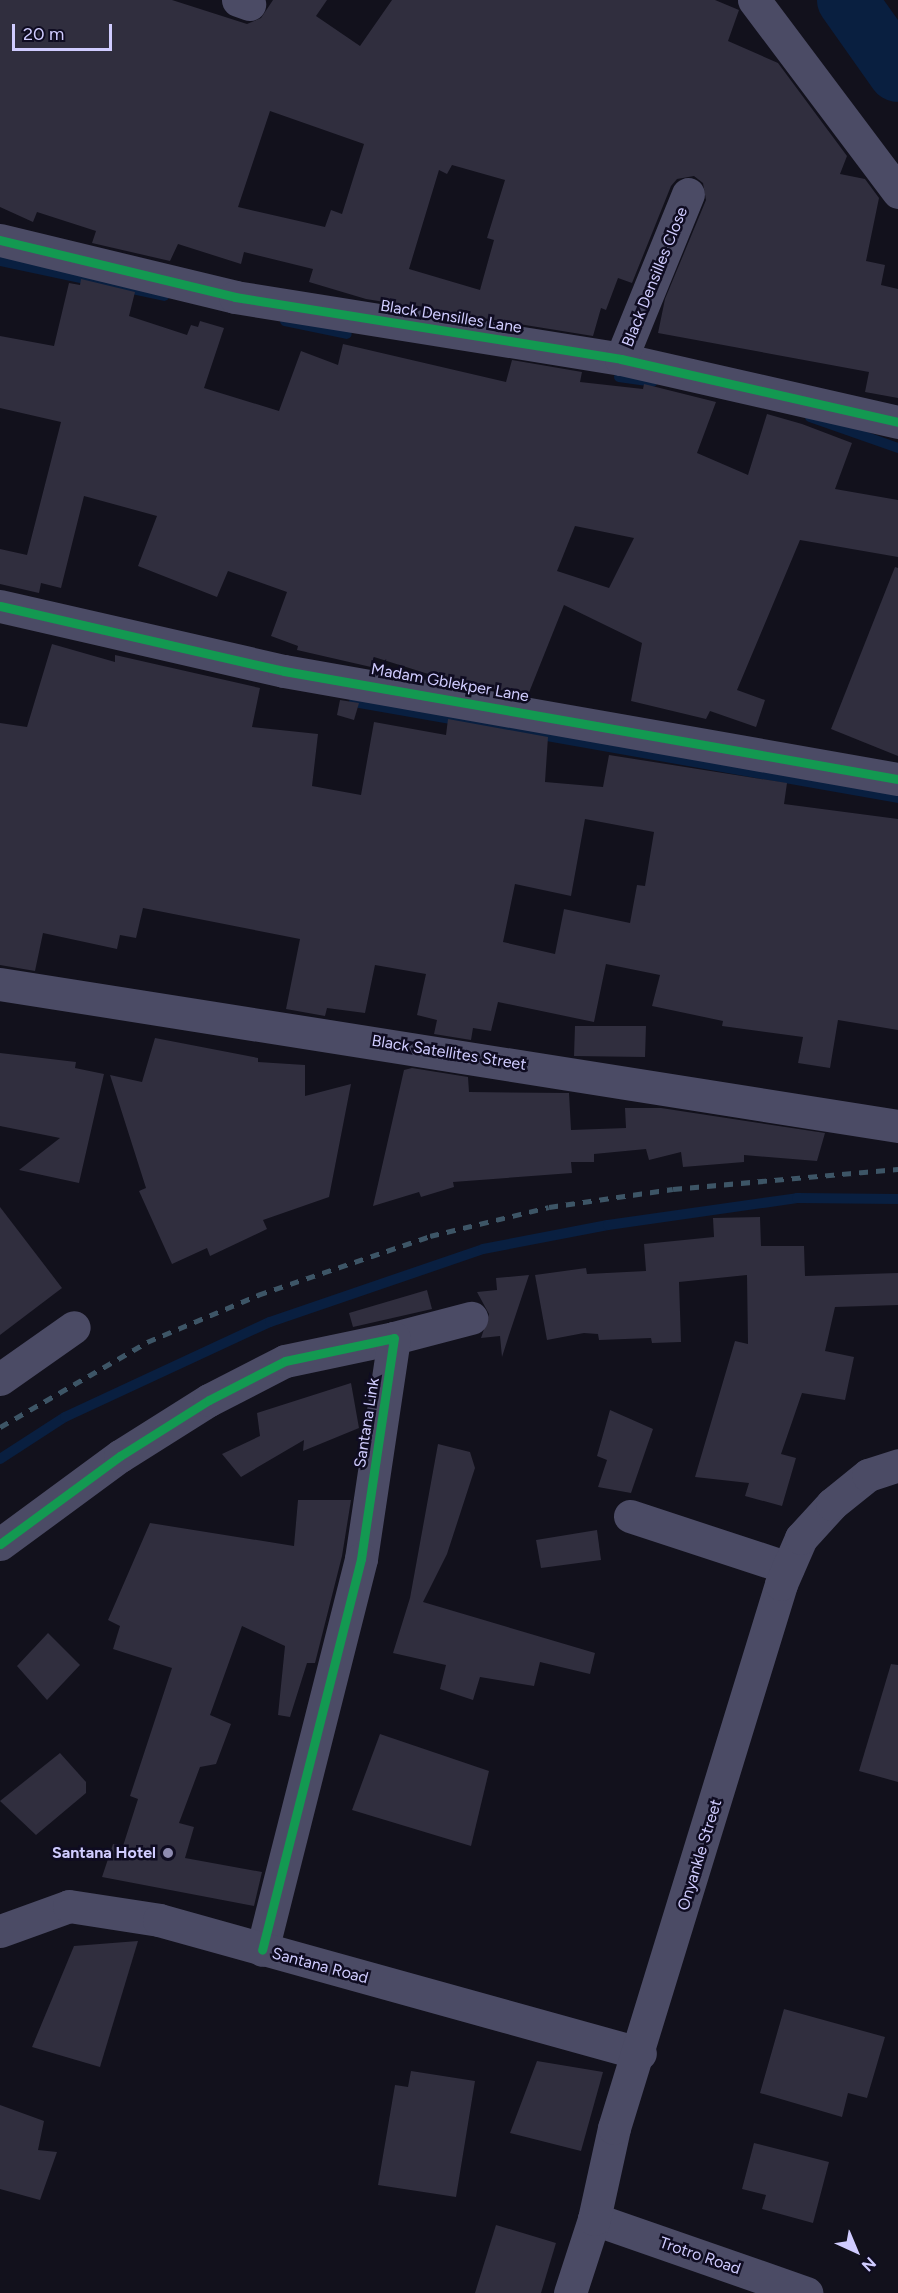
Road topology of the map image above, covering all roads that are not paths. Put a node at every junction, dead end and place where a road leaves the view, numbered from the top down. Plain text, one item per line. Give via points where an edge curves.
1 (754, 0) edge
2 (898, 192) edge
3 (688, 194) dead end
4 (0, 240) edge
5 (621, 359) junction
6 (898, 422) edge
7 (0, 606) edge
8 (898, 779) edge
9 (0, 984) edge
10 (898, 1126) edge
11 (471, 1318) dead end
12 (74, 1327) dead end
13 (394, 1338) junction
14 (0, 1378) edge
15 (898, 1465) edge
16 (630, 1516) dead end
17 (0, 1544) edge
18 (788, 1568) junction
19 (0, 1931) edge
20 (262, 1950) junction
21 (640, 2053) junction
22 (594, 2219) junction
23 (570, 2293) edge
24 (807, 2293) edge

1 - 2 street
3 - 5 street, Black Densilles Close
4 - 5 street, Black Densilles Lane via 235,297
5 - 6 street, Black Densilles Lane
7 - 8 street, Madam Gblekper Lane via 284,671
9 - 10 street, Black Satellites Street
11 - 13 street
12 - 14 street
13 - 17 street via 285,1361 219,1395 102,1468
13 - 20 street, Santana Link via 361,1559
15 - 18 street, Onyankle Street via 868,1475 832,1504 801,1538
16 - 18 street
18 - 21 street, Onyankle Street
19 - 20 street, Santana Road via 69,1906 159,1920
20 - 21 street, Santana Road
21 - 22 street, Onyankle Street via 614,2128
22 - 23 street, Onyankle Street
22 - 24 street, Trotro Road

